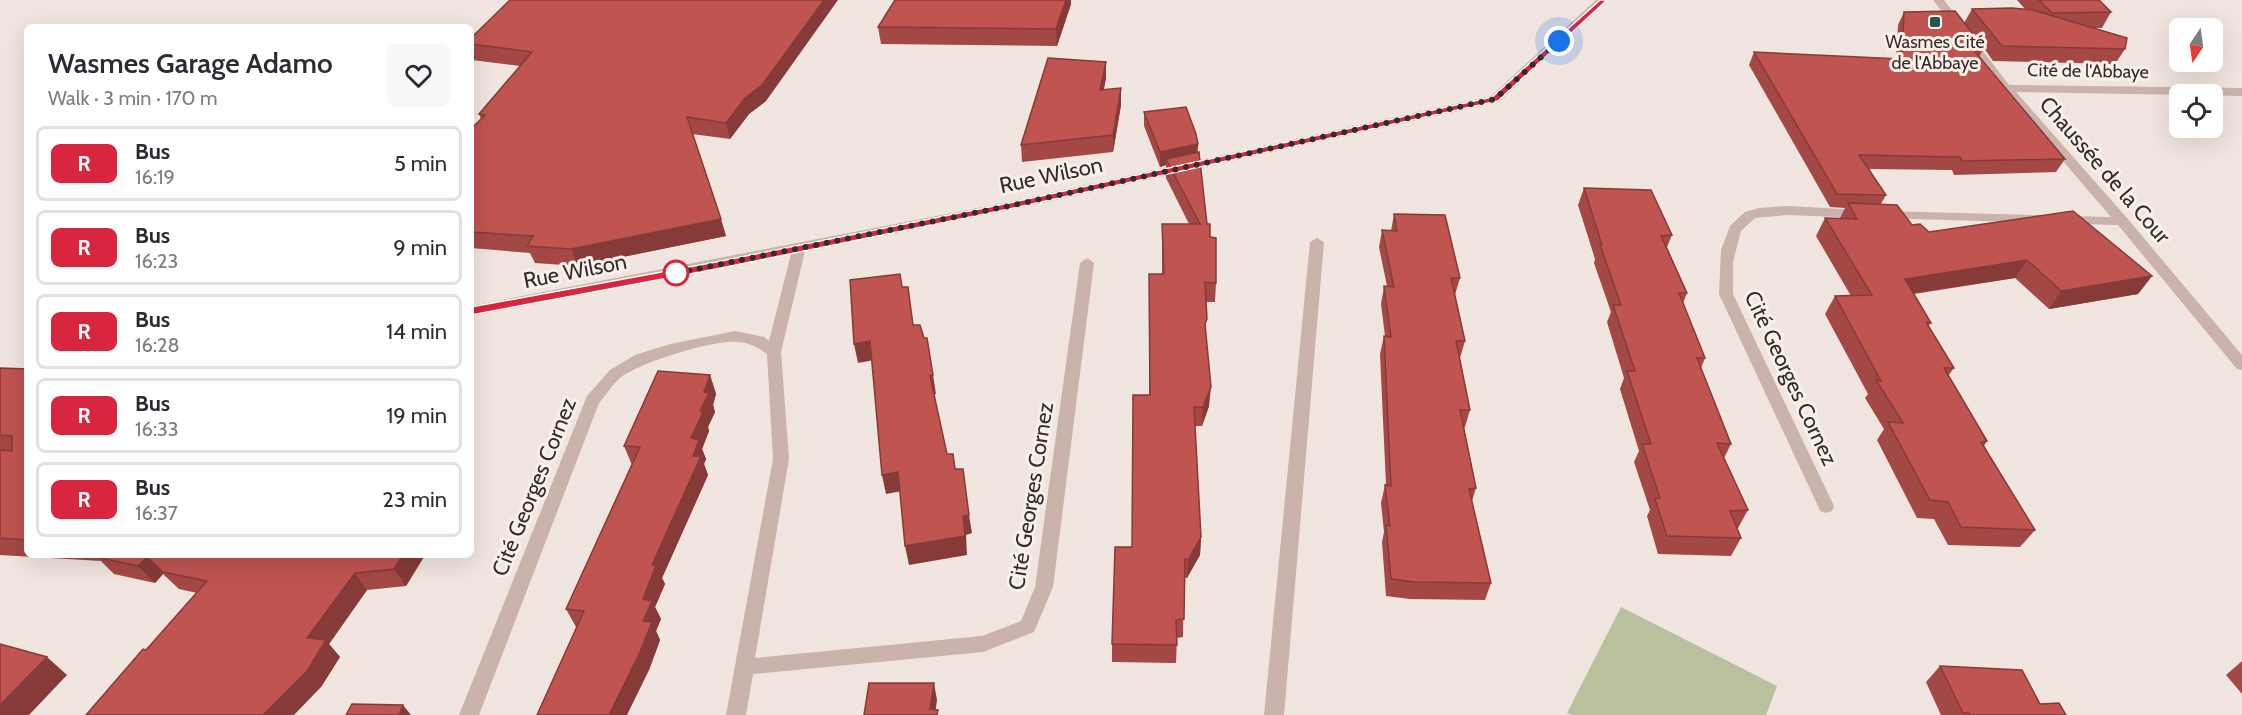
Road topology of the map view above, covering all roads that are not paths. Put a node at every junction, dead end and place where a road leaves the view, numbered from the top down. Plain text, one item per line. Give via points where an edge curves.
1 (1602, 0) edge
2 (1938, 0) edge
3 (2006, 88) junction
4 (2242, 92) edge
5 (2122, 221) junction
6 (1317, 242) dead end
7 (799, 249) junction
8 (1087, 263) dead end
9 (474, 310) edge
10 (774, 352) junction
11 (2242, 365) edge
12 (1826, 506) dead end
13 (744, 667) junction
14 (469, 715) edge
15 (736, 715) edge
16 (1274, 715) edge

1 - 7 street, Rue Wilson via 1495,99
2 - 3 street, Chaussée de la Cour
3 - 4 street, Cité de l'Abbaye
3 - 5 street, Chaussée de la Cour
5 - 11 street, Chaussée de la Cour
5 - 12 street, Cité Georges Cornez via 1750,214 1736,228 1724,269 1726,294
6 - 16 street
7 - 9 street, Rue Wilson
7 - 10 street
8 - 13 street, Cité Georges Cornez via 1044,587 1028,626 983,644
10 - 13 street via 781,459
10 - 14 street, Cité Georges Cornez via 759,341 735,336 675,348 640,359 615,374 592,400
13 - 15 street

